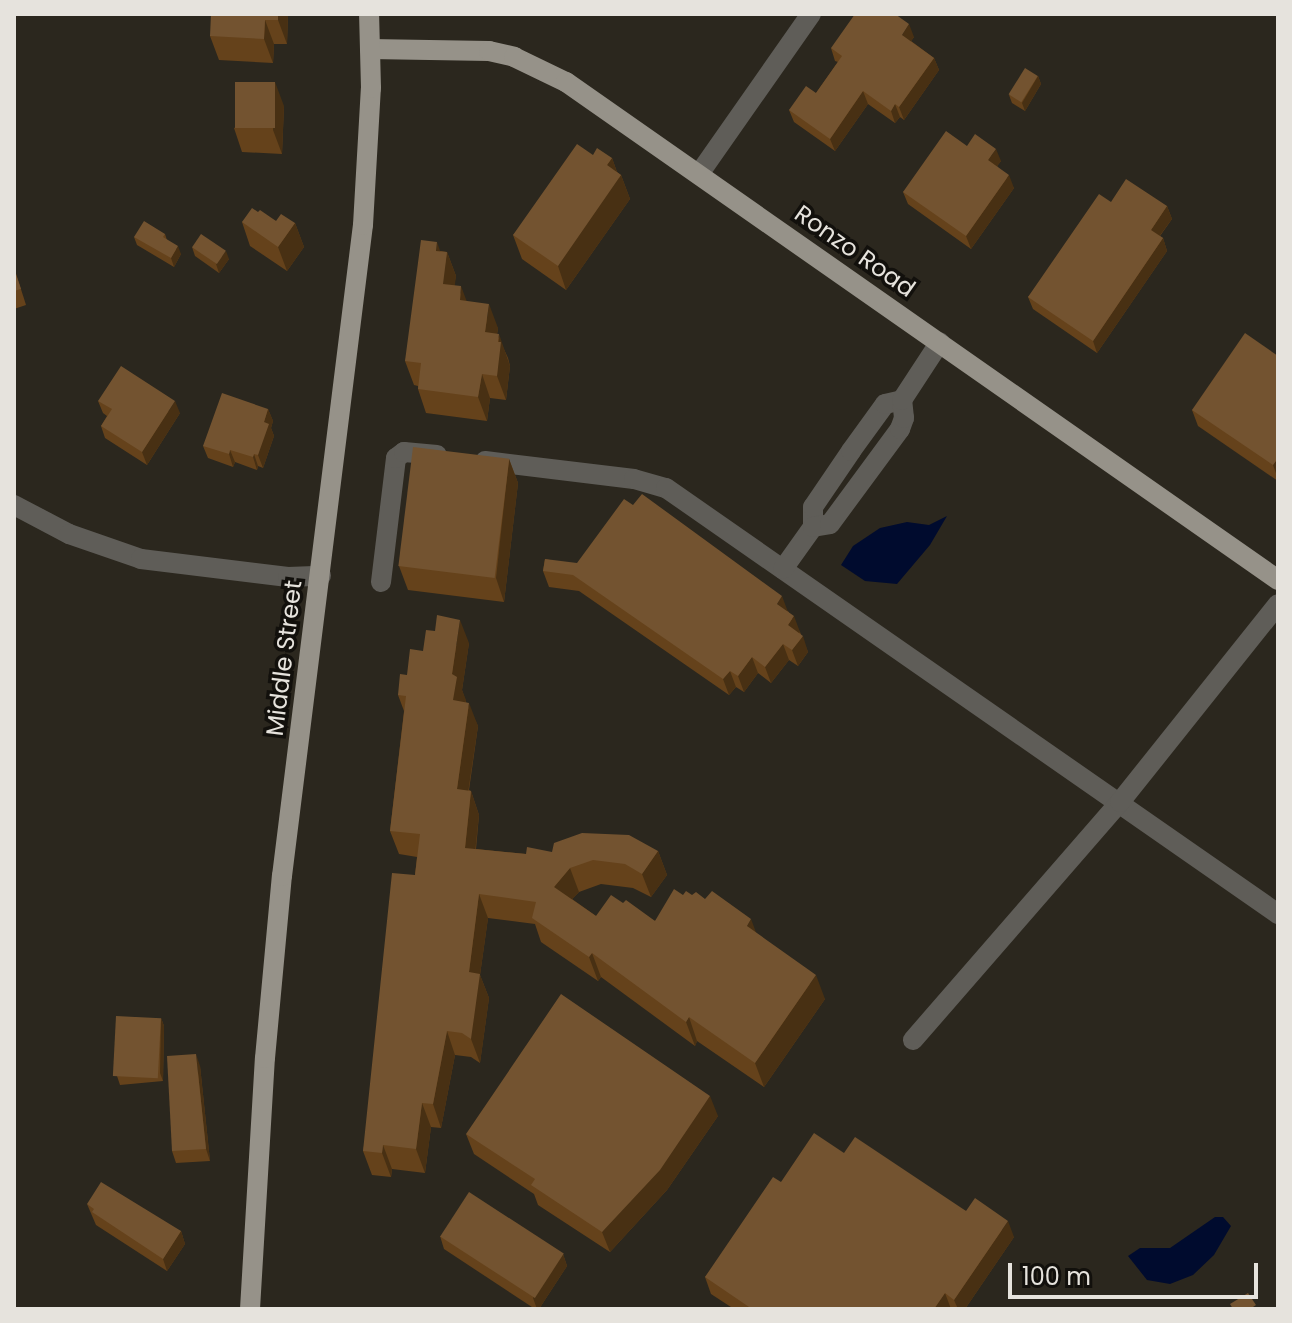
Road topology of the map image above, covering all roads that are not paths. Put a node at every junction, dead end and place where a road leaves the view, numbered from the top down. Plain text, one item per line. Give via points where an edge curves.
1 (369, 14) edge
2 (811, 14) edge
3 (370, 49) junction
4 (699, 174) junction
5 (940, 342) junction
6 (14, 505) edge
7 (783, 569) junction
8 (321, 576) junction
9 (1278, 580) edge
10 (381, 582) dead end
11 (1278, 604) edge
12 (1120, 802) junction
13 (1278, 914) edge
14 (913, 1040) dead end
15 (250, 1309) edge

1 - 3 main road, Middle Street
2 - 4 street
3 - 4 main road, Ronzo Road via 458,49 514,57 566,82
3 - 8 main road, Middle Street via 363,225
4 - 5 main road, Ronzo Road
5 - 7 street via 902,400 885,404 851,451 813,507 813,527
5 - 9 main road, Ronzo Road
6 - 8 street via 69,534 141,559 288,577
7 - 10 street via 666,488 634,479 404,452 396,458
7 - 12 street
8 - 15 main road, Middle Street via 276,935
11 - 12 street
12 - 13 street
12 - 14 street

